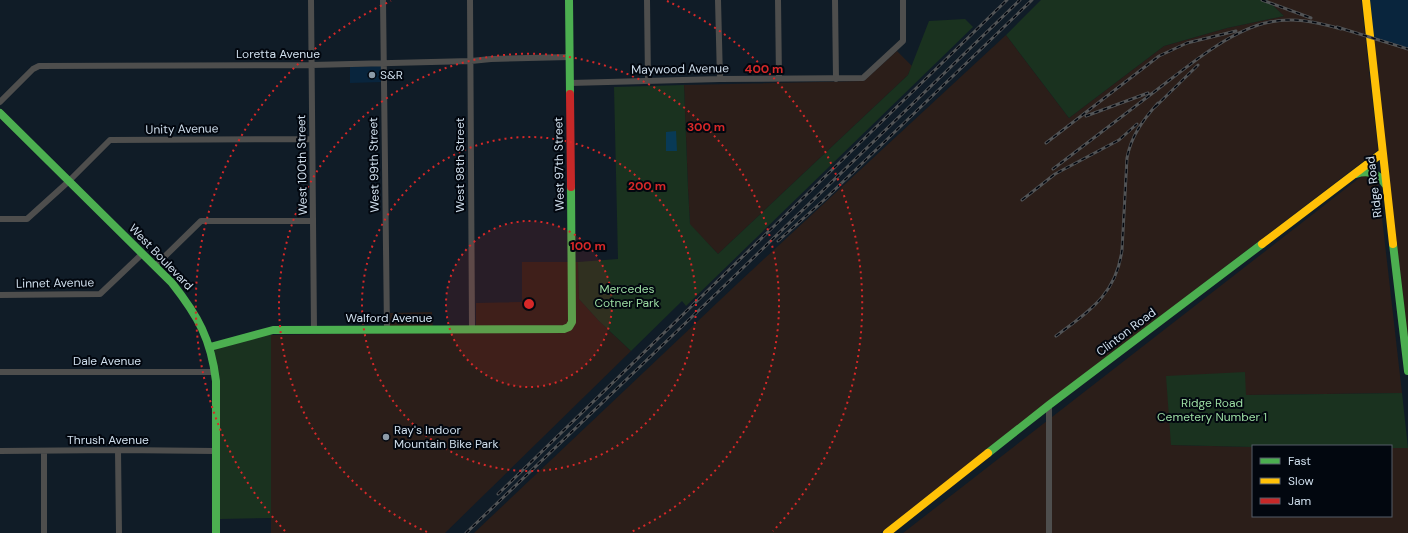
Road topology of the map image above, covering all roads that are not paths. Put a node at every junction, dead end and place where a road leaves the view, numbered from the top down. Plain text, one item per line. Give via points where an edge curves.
1 (311, 0) edge
2 (383, 0) edge
3 (470, 0) edge
4 (569, 0) edge
5 (647, 0) edge
6 (718, 0) edge
7 (778, 0) edge
8 (835, 0) edge
9 (902, 0) edge
10 (1366, 0) edge
11 (570, 57) junction
12 (471, 62) junction
13 (384, 63) junction
14 (312, 65) junction
15 (720, 79) junction
16 (779, 79) junction
17 (836, 79) junction
18 (648, 81) junction
19 (570, 83) junction
20 (0, 102) edge
21 (0, 113) edge
22 (312, 139) junction
23 (1382, 153) junction
24 (1350, 177) junction
25 (68, 182) junction
26 (1386, 184) junction
27 (0, 219) edge
28 (313, 221) junction
29 (142, 254) junction
30 (155, 266) junction
31 (0, 295) edge
32 (570, 327) joint
33 (472, 329) junction
34 (314, 330) junction
35 (387, 330) junction
36 (210, 347) junction
37 (1408, 371) edge
38 (0, 372) edge
39 (215, 372) junction
40 (1049, 405) junction
41 (118, 450) junction
42 (0, 451) edge
43 (44, 451) junction
44 (215, 451) junction
45 (44, 533) edge
46 (119, 533) edge
47 (216, 533) edge
48 (886, 533) edge
49 (1049, 533) edge

1 - 14 street, West 100th Street
2 - 13 street, West 99th Street
3 - 12 street, West 98th Street
4 - 11 street, West 97th Street
5 - 18 street
6 - 15 street
7 - 16 street
8 - 17 street
9 - 17 street, Maywood Avenue via 903,41 863,78
10 - 23 street, Ridge Road
11 - 12 street, Loretta Avenue
11 - 19 street, West 97th Street
12 - 13 street, Loretta Avenue
12 - 33 street, West 98th Street
13 - 14 street, Loretta Avenue
13 - 35 street, West 99th Street
14 - 20 street, Loretta Avenue via 39,66
14 - 22 street, West 100th Street
15 - 16 street, Maywood Avenue
15 - 18 street, Maywood Avenue
16 - 17 street, Maywood Avenue
18 - 19 street, Maywood Avenue
19 - 32 street, West 97th Street
21 - 25 street, West Boulevard
22 - 25 street, Unity Avenue via 110,140
22 - 28 street, West 100th Street
23 - 24 street, Clinton Road
23 - 26 street, Ridge Road
24 - 26 street via 1369,172 1381,177
24 - 40 street, Clinton Road
25 - 27 street, Unity Avenue via 27,219
25 - 29 street, West Boulevard
26 - 37 street, Ridge Road
28 - 30 street via 201,220
28 - 34 street, West 100th Street
29 - 30 street, West Boulevard
29 - 31 street, Linnet Avenue via 100,294
30 - 36 street, West Boulevard via 188,303
32 - 33 street, Walford Avenue
33 - 35 street, Walford Avenue
34 - 35 street, Walford Avenue
34 - 36 street, Walford Avenue via 272,330
36 - 39 street, West Boulevard
38 - 39 street, Dale Avenue
39 - 44 street, West Boulevard
40 - 48 street, Clinton Road
40 - 49 street
41 - 43 street, Thrush Avenue
41 - 44 street, Thrush Avenue
41 - 46 street
42 - 43 street, Thrush Avenue
43 - 45 street
44 - 47 street, West Boulevard

